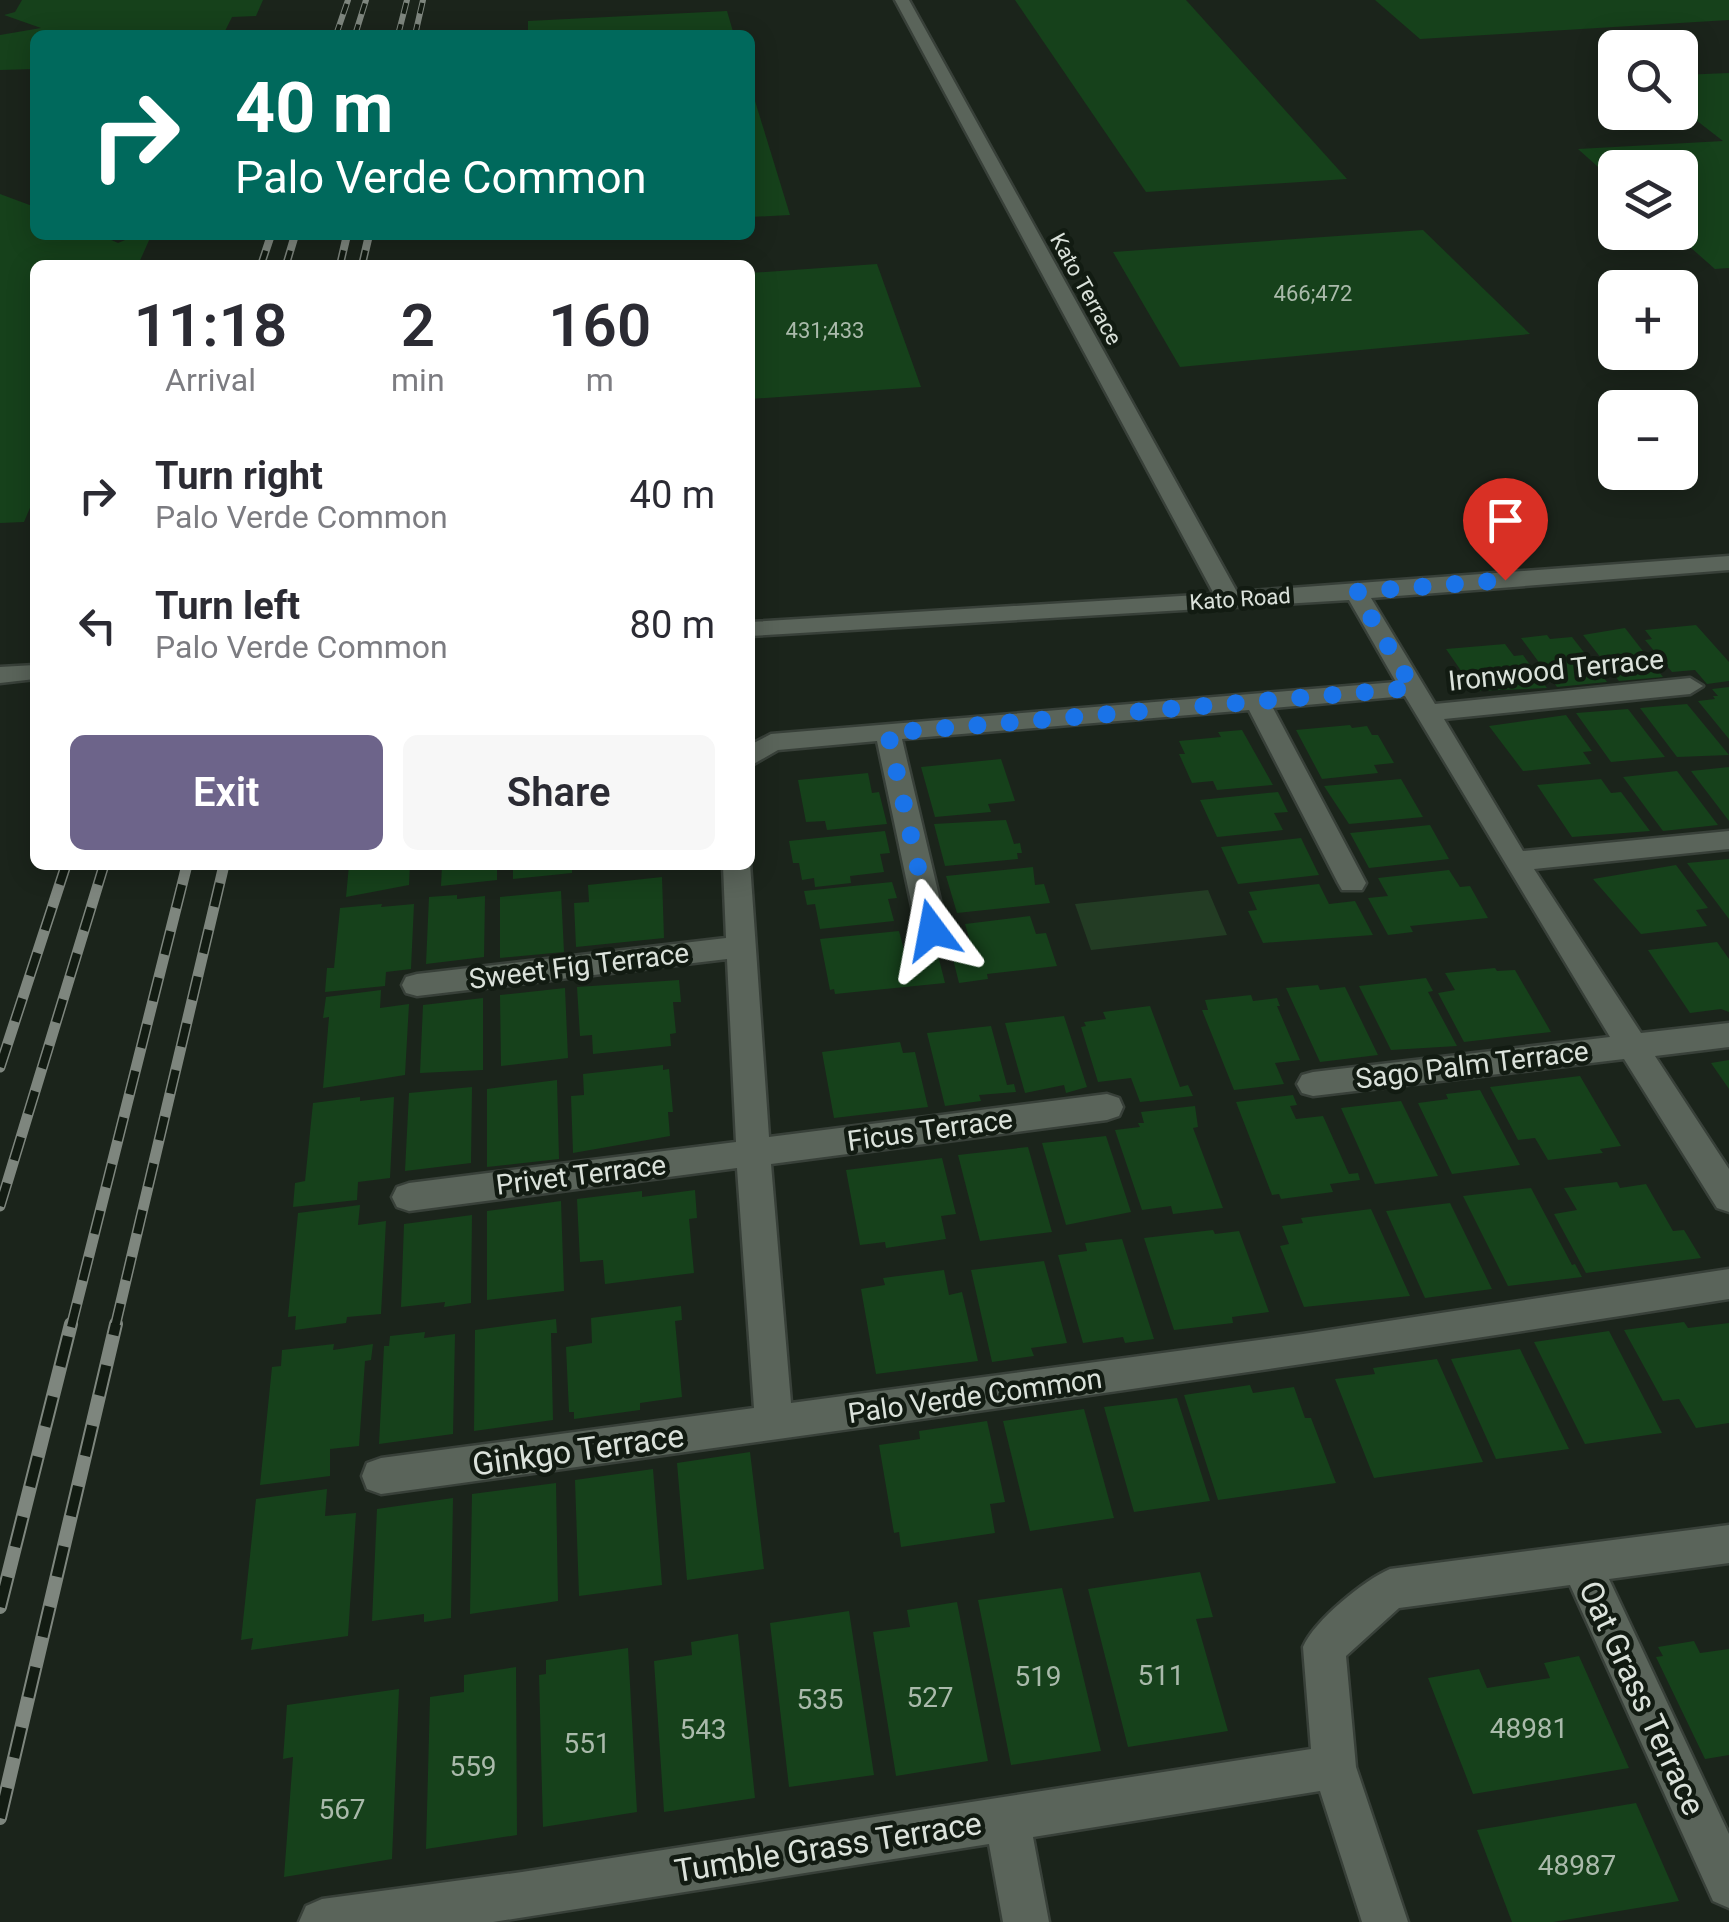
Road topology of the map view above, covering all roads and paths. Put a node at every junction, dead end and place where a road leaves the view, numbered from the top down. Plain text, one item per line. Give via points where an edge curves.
1 (902, 0) edge
2 (1729, 563) edge
3 (1356, 592) junction
4 (1229, 600) junction
5 (755, 628) edge
6 (30, 672) edge
7 (0, 674) edge
8 (1690, 686) dead end
9 (1420, 700) junction
10 (1256, 701) junction
11 (888, 733) junction
12 (755, 754) edge
13 (1729, 840) edge
14 (1515, 862) junction
15 (737, 870) edge
16 (1352, 883) dead end
17 (932, 930) dead end
18 (742, 946) junction
19 (417, 985) dead end
20 (1729, 1034) edge
21 (1630, 1046) junction
22 (1314, 1084) dead end
23 (1107, 1107) dead end
24 (753, 1154) junction
25 (409, 1197) dead end
26 (1729, 1198) edge
27 (1729, 1284) edge
28 (774, 1424) junction
29 (381, 1476) dead end
30 (1729, 1544) edge
31 (1580, 1564) junction
32 (1334, 1767) junction
33 (1007, 1818) junction
34 (1729, 1886) edge
35 (522, 1909) edge
36 (322, 1922) edge
37 (1026, 1922) edge
38 (1385, 1922) edge

1 - 4 street, Kato Terrace
2 - 3 street, Kato Road
3 - 4 street, Kato Road
3 - 9 street
4 - 5 street, Kato Road
6 - 7 street
8 - 9 street, Ironwood Terrace
9 - 10 street
9 - 14 street
10 - 11 street
10 - 16 street
11 - 12 street via 771,742
11 - 17 street
13 - 14 street
14 - 21 street
15 - 18 street
18 - 19 street, Sweet Fig Terrace
18 - 24 street
20 - 21 street, Sago Palm Terrace
21 - 22 street, Sago Palm Terrace
21 - 26 street
23 - 24 street, Ficus Terrace
24 - 25 street, Privet Terrace
24 - 28 street
27 - 28 street, Palo Verde Common
28 - 29 street, Ginkgo Terrace
30 - 31 street
31 - 32 street via 1390,1589 1324,1647
31 - 34 street, Oat Grass Terrace
32 - 33 street, Tumble Grass Terrace
32 - 38 street
33 - 35 street, Tumble Grass Terrace
33 - 37 street
35 - 36 street, Tumble Grass Terrace

